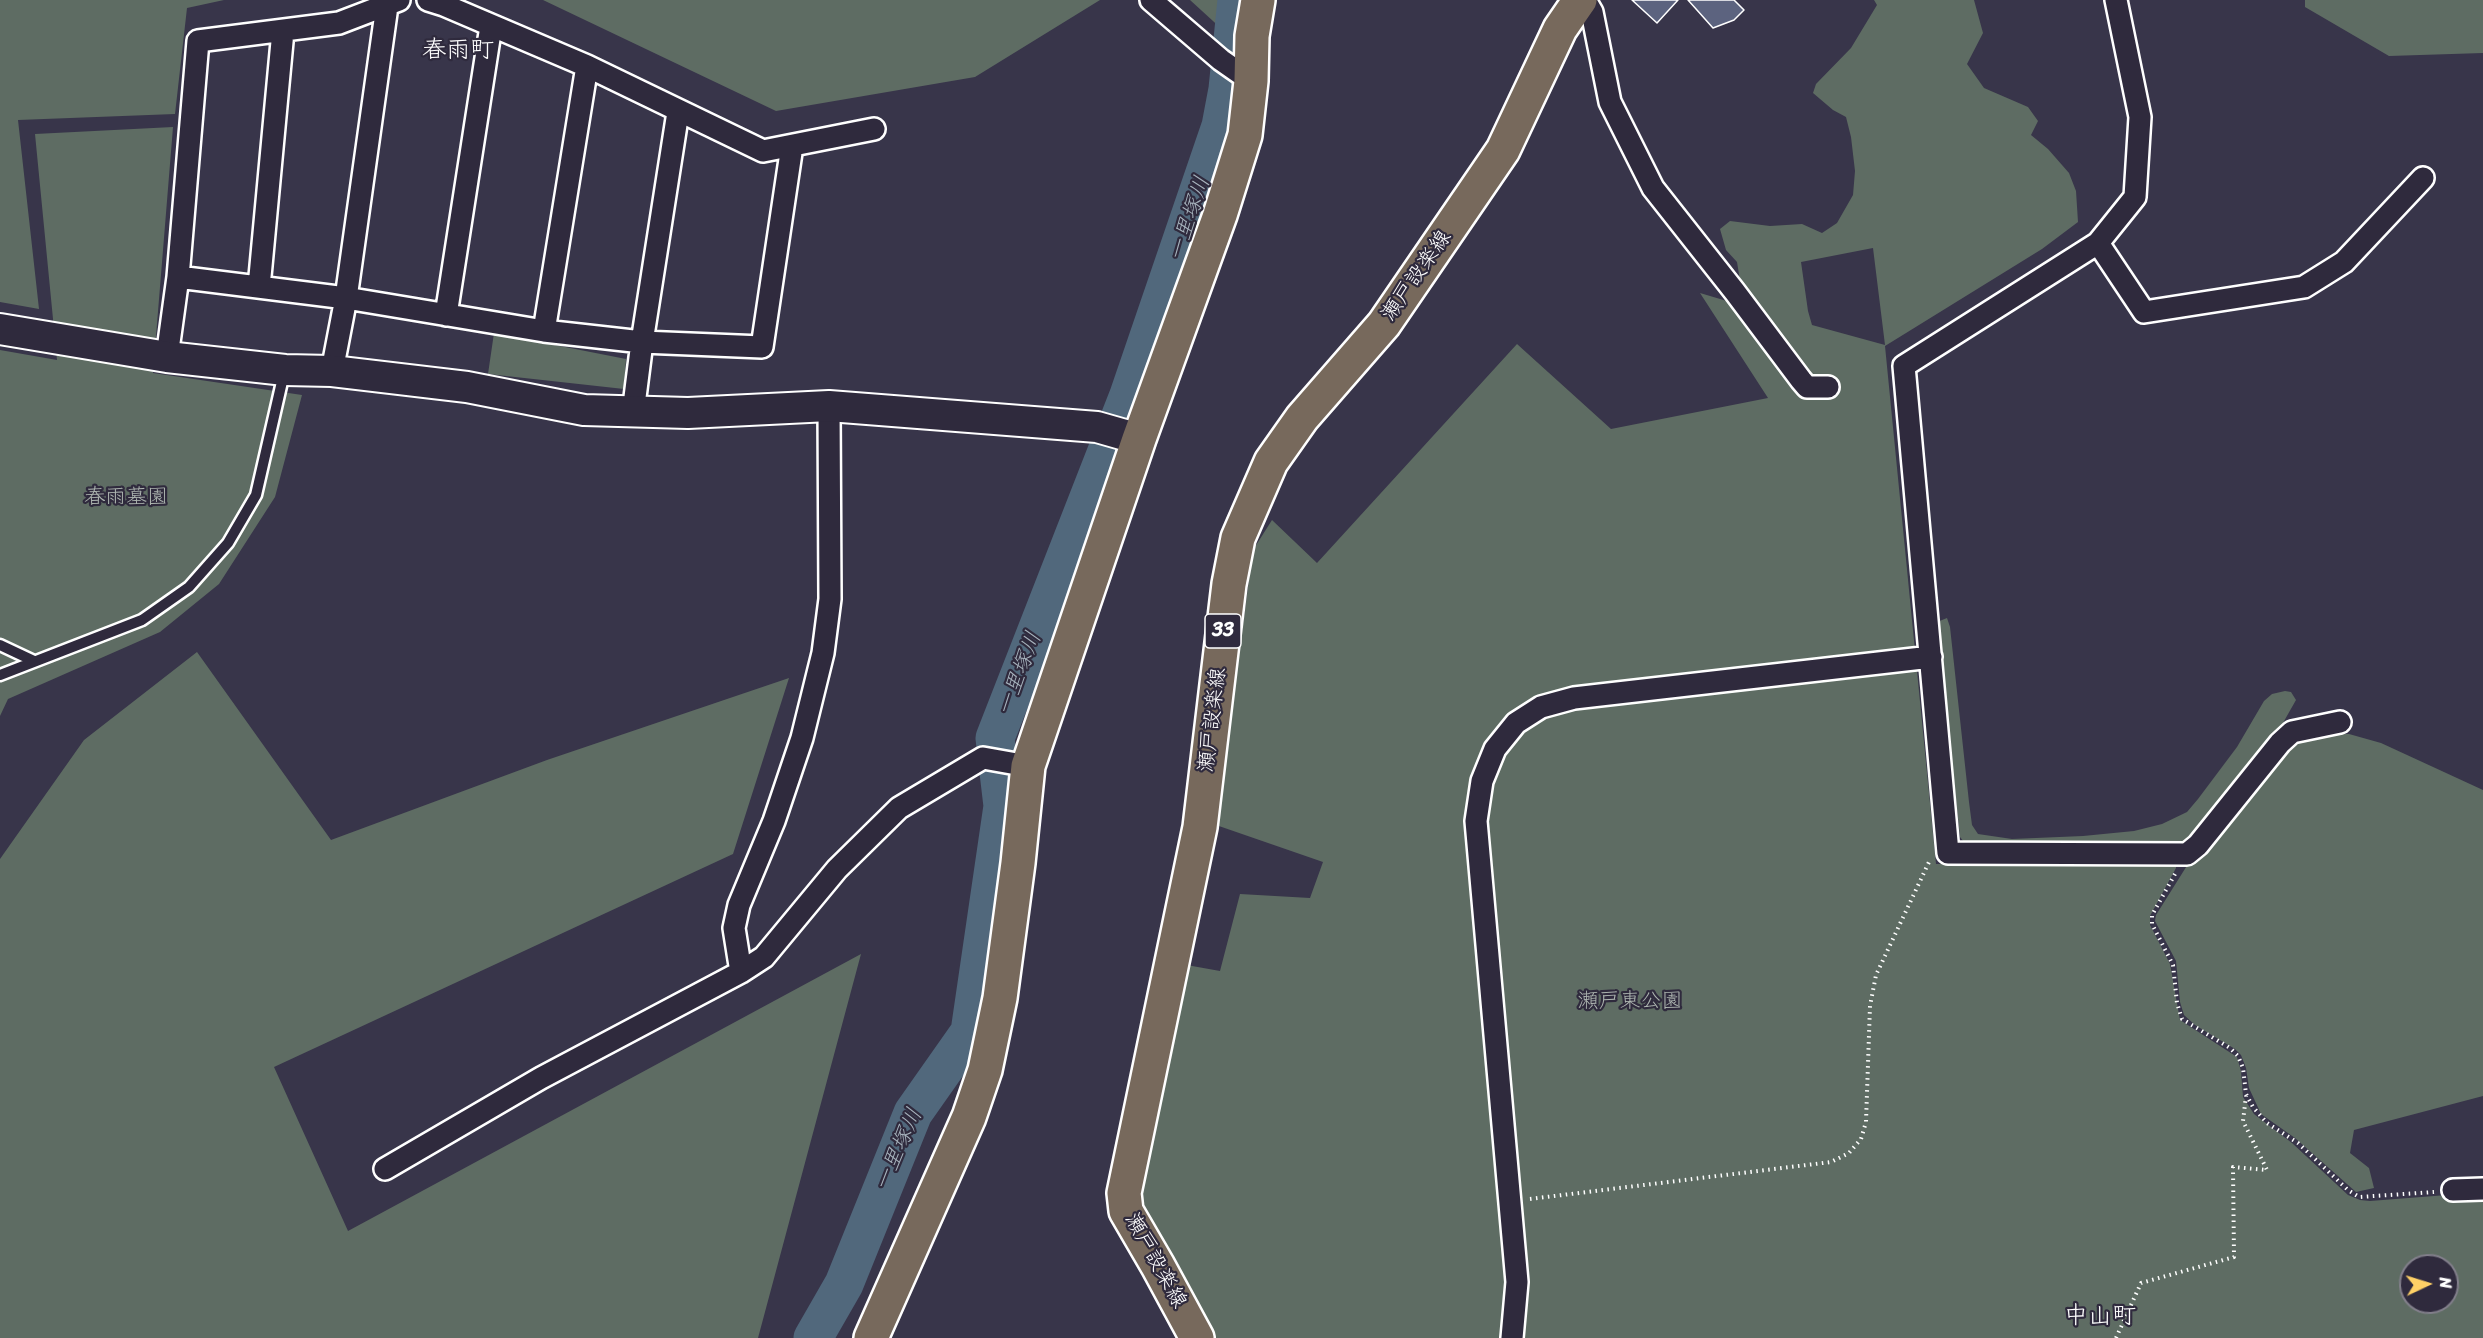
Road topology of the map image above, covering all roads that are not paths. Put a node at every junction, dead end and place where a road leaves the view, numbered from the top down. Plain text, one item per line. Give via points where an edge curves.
1 (428, 0) edge
2 (1151, 0) edge
3 (1258, 0) edge
4 (1582, 0) edge
5 (2116, 0) edge
6 (393, 3) edge
7 (491, 26) junction
8 (283, 31) junction
9 (587, 66) junction
10 (1249, 80) junction
11 (678, 112) junction
12 (874, 129) dead end
13 (792, 146) junction
14 (2423, 178) dead end
15 (2098, 243) junction
16 (178, 277) junction
17 (259, 287) junction
18 (346, 297) junction
19 (446, 315) junction
20 (0, 329) edge
21 (544, 331) junction
22 (642, 342) junction
23 (167, 357) junction
24 (285, 370) junction
25 (332, 371) junction
26 (1828, 387) dead end
27 (829, 406) junction
28 (633, 413) junction
29 (1139, 439) junction
30 (0, 645) edge
31 (1931, 657) junction
32 (34, 661) junction
33 (0, 675) edge
34 (2340, 722) dead end
35 (1023, 765) junction
36 (741, 972) junction
37 (385, 1169) dead end
38 (2483, 1189) edge
39 (2452, 1190) road end
40 (871, 1338) edge
41 (1197, 1338) edge
42 (1512, 1338) edge

1 - 7 street
2 - 10 street
3 - 10 main road
4 - 26 street via 1592,12 1610,102 1653,188 1801,380 1808,387
4 - 41 main road, 瀬戸設楽線 / 33 via 1560,29 1503,150 1384,324 1302,418 1271,462 1238,538 1200,827 1124,1193 1126,1211
5 - 15 street via 2140,117 2135,197
6 - 8 street via 339,23
6 - 18 street
7 - 9 street
7 - 19 street
8 - 16 street via 198,41
8 - 17 street
9 - 11 street
9 - 21 street
10 - 29 main road via 1245,135
11 - 13 street via 763,151
11 - 22 street
12 - 13 street
13 - 22 street via 762,347
14 - 15 street via 2344,262 2304,287 2144,312
15 - 31 street via 1904,366
16 - 17 street
16 - 23 street
17 - 18 street
18 - 19 street
18 - 25 street
19 - 21 street
20 - 23 street
21 - 22 street
22 - 28 street
23 - 24 street
24 - 25 street
24 - 32 lane via 256,495 228,543 189,587 142,620
25 - 28 street via 467,387 585,410
27 - 28 street
27 - 29 street via 1097,426
27 - 36 street via 830,599 823,653 802,738 774,821 739,905 734,928
29 - 35 main road
30 - 32 lane
31 - 34 street via 1948,853 2187,854 2280,742 2292,732
31 - 42 street via 1574,698 1541,707 1515,723 1495,749 1482,781 1476,821 1517,1282
32 - 33 lane
35 - 36 street via 983,758 899,808 837,869 764,957
35 - 40 main road via 1018,863 986,1070
36 - 37 street via 541,1078
38 - 39 street

